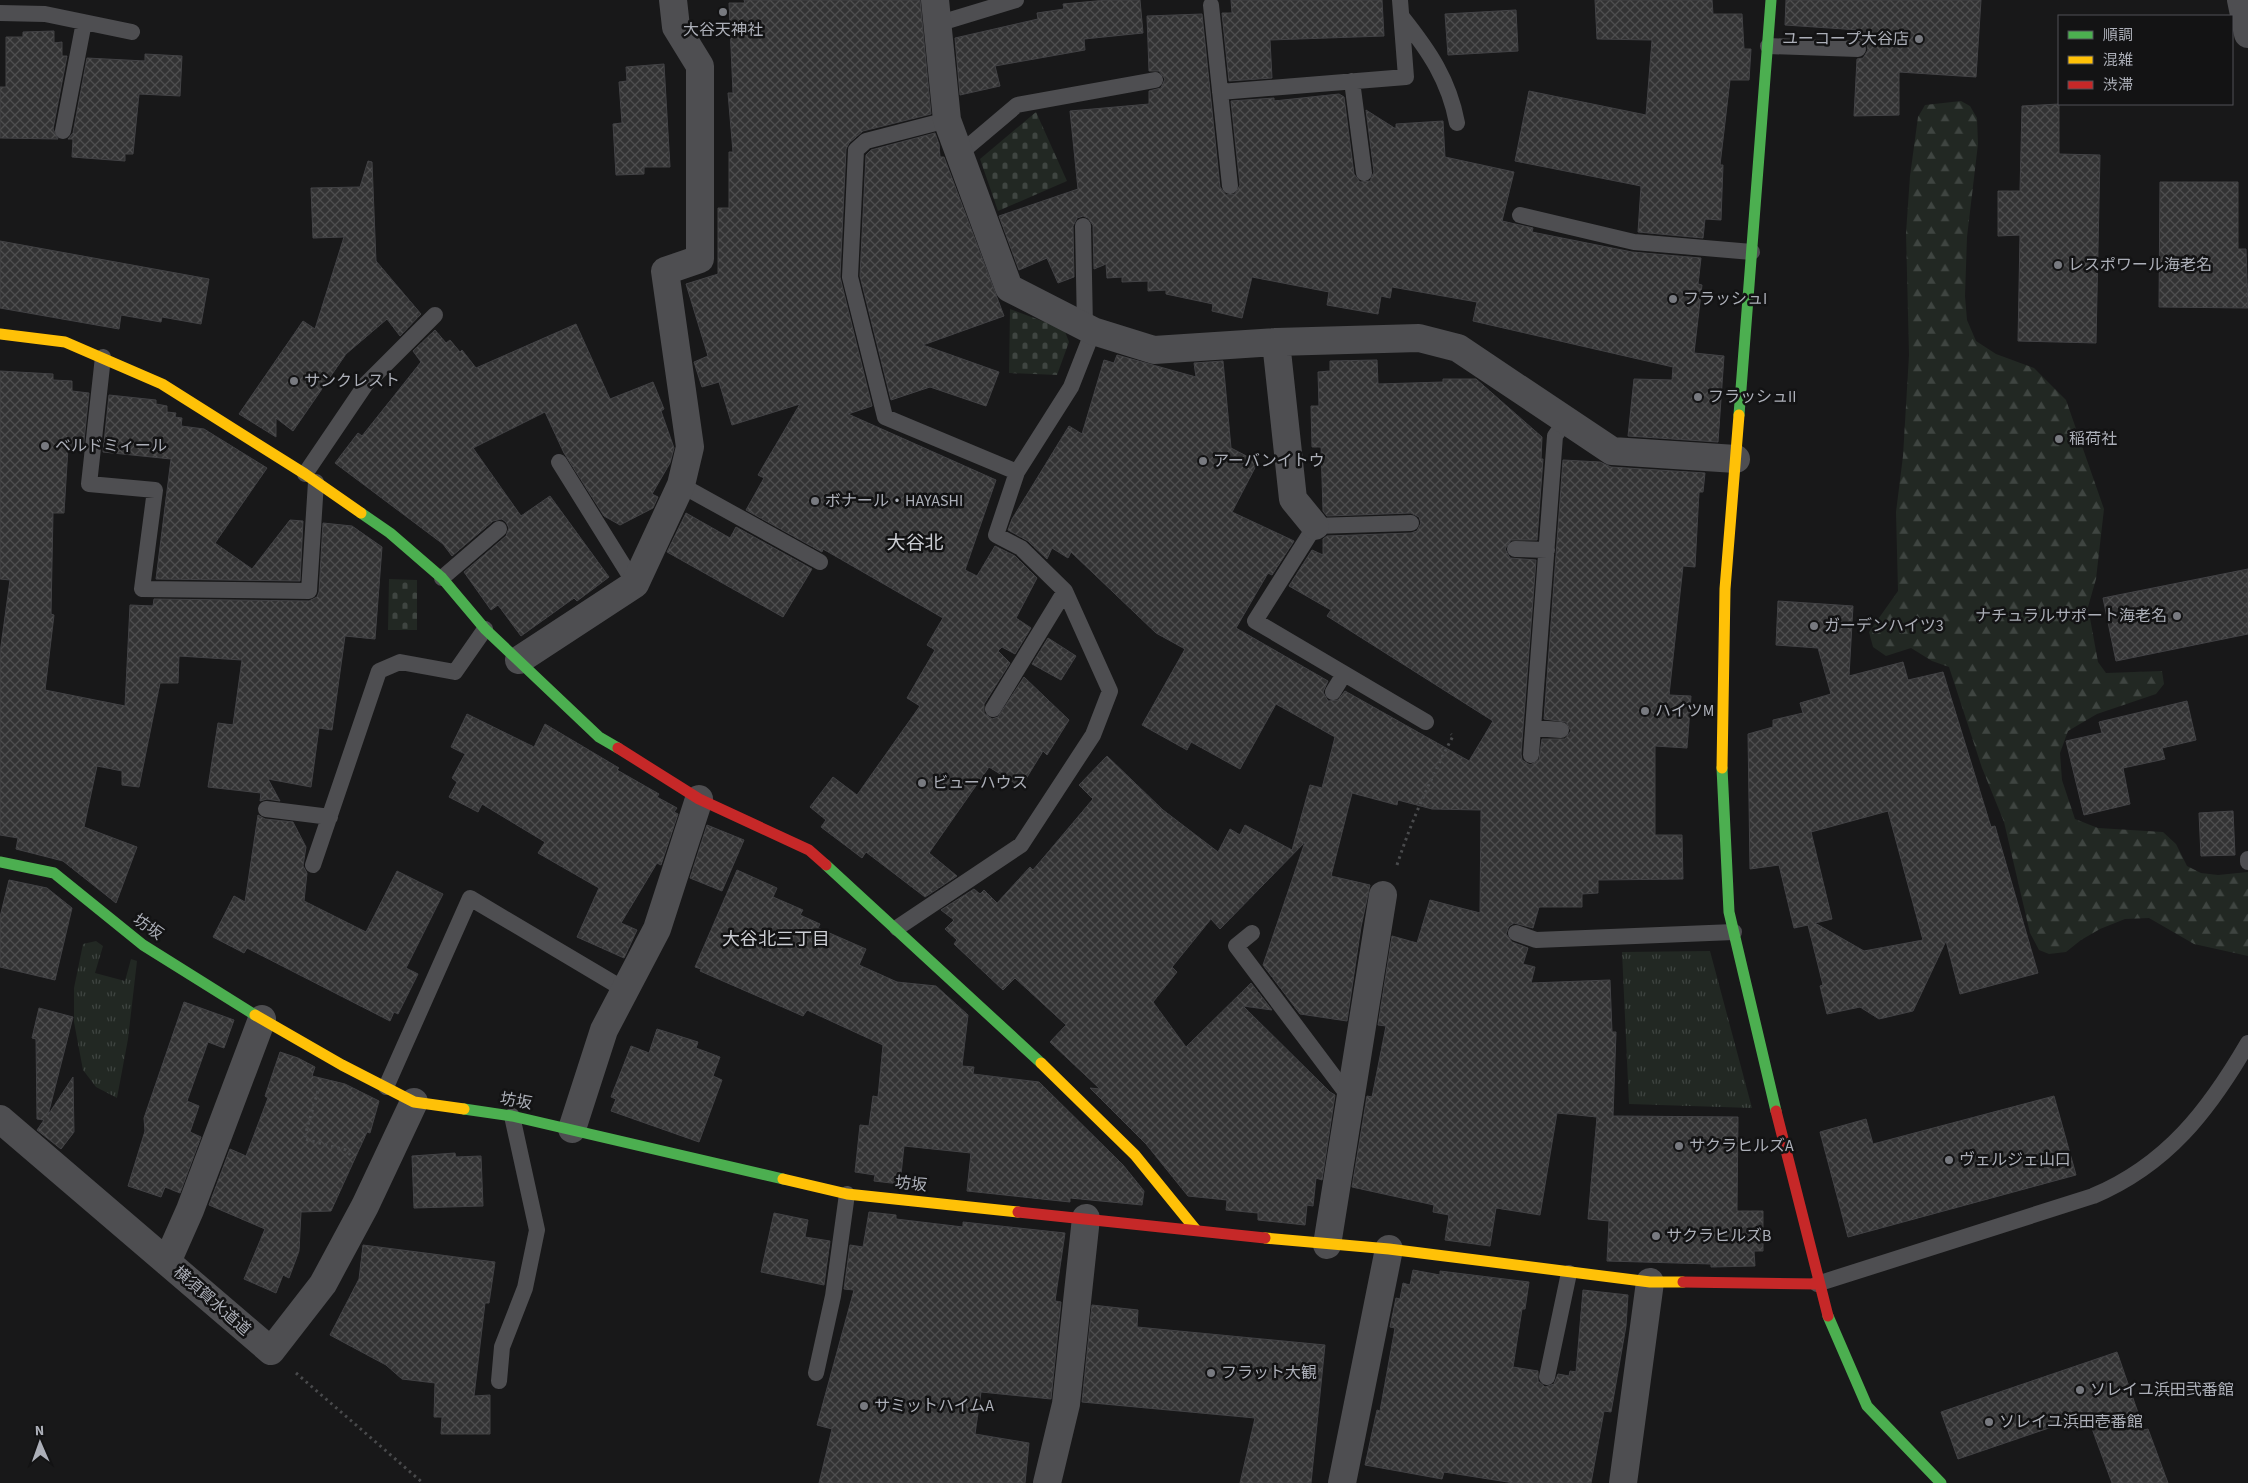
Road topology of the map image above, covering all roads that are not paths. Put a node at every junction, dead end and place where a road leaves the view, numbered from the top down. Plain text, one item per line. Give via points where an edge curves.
1 (673, 0) edge
2 (1016, 0) edge
3 (1400, 0) edge
4 (1772, 0) edge
5 (2240, 0) edge
6 (1211, 5) dead end
7 (936, 12) edge
8 (0, 13) edge
9 (1402, 18) junction
10 (84, 22) junction
11 (132, 32) dead end
12 (2248, 34) edge
13 (1768, 46) junction
14 (1858, 49) dead end
15 (1155, 80) dead end
16 (1352, 81) junction
17 (1220, 92) junction
18 (947, 120) junction
19 (1457, 123) dead end
20 (63, 131) dead end
21 (958, 155) junction
22 (1364, 174) dead end
23 (1230, 186) dead end
24 (1520, 216) dead end
25 (1083, 226) dead end
26 (1752, 252) junction
27 (435, 315) dead end
28 (1089, 329) junction
29 (0, 334) edge
30 (1276, 342) junction
31 (104, 357) junction
32 (1566, 420) junction
33 (1736, 459) junction
34 (559, 462) dead end
35 (1017, 472) junction
36 (310, 478) junction
37 (681, 485) junction
38 (1411, 523) dead end
39 (1315, 526) junction
40 (500, 529) dead end
41 (1515, 549) dead end
42 (1547, 550) junction
43 (820, 562) dead end
44 (442, 578) junction
45 (635, 584) junction
46 (1065, 591) junction
47 (485, 629) junction
48 (519, 660) junction
49 (1344, 674) junction
50 (1333, 692) dead end
51 (993, 708) dead end
52 (1426, 722) dead end
53 (1534, 728) junction
54 (1561, 730) dead end
55 (1531, 755) dead end
56 (699, 799) junction
57 (266, 809) dead end
58 (330, 817) junction
59 (0, 862) edge
60 (313, 865) dead end
61 (1383, 895) road end
62 (897, 928) junction
63 (1734, 932) junction
64 (1252, 933) dead end
65 (1516, 933) dead end
66 (625, 990) junction
67 (262, 1019) junction
68 (2248, 1043) edge
69 (386, 1087) junction
70 (1350, 1098) junction
71 (414, 1102) junction
72 (512, 1116) junction
73 (0, 1119) edge
74 (572, 1129) junction
75 (847, 1194) junction
76 (1086, 1218) junction
77 (1196, 1230) junction
78 (1327, 1245) junction
79 (1389, 1249) junction
80 (167, 1262) junction
81 (1569, 1273) junction
82 (1650, 1282) junction
83 (1817, 1284) junction
84 (816, 1373) dead end
85 (1546, 1377) dead end
86 (499, 1381) dead end
87 (1048, 1483) edge
88 (1342, 1483) edge
89 (1623, 1483) edge
90 (1941, 1483) edge

1 - 37 street via 676,26 700,66 700,259 665,272 690,447
2 - 7 lane
3 - 9 lane
4 - 13 street
5 - 12 street
6 - 17 lane
7 - 18 street
8 - 10 lane via 45,14
9 - 16 lane via 1406,77
9 - 19 lane via 1432,57 1452,100
10 - 11 lane
10 - 20 lane
13 - 14 lane
13 - 26 street
15 - 21 lane via 1017,104
16 - 17 lane
16 - 22 lane
17 - 23 lane
18 - 21 street
18 - 35 lane via 866,141 856,150 850,277 884,417
21 - 28 street via 1009,288
24 - 26 lane via 1634,242
25 - 28 lane
26 - 33 street
27 - 36 lane via 366,384
28 - 30 street via 1154,350
28 - 35 lane via 1071,387
29 - 31 street via 65,342
30 - 32 street via 1419,338 1458,348
30 - 39 street via 1293,499
31 - 36 street via 162,384
31 - 36 lane via 90,484 155,490 142,589 309,591
32 - 33 street via 1612,450
32 - 42 lane via 1555,436
33 - 63 street via 1725,589 1721,754 1729,912
34 - 45 lane
35 - 46 lane via 996,535 1021,548
36 - 44 street via 390,533
37 - 43 lane
37 - 45 street
38 - 39 lane
39 - 49 lane via 1255,621
40 - 44 lane
41 - 42 lane
42 - 53 lane
44 - 47 street
45 - 48 street
46 - 51 lane
46 - 62 lane via 1110,691 1093,735 1020,846
47 - 48 street
47 - 58 lane via 456,672 400,662 379,671
48 - 56 street via 599,737
49 - 50 lane
49 - 52 lane
53 - 54 lane
53 - 55 lane
56 - 62 street via 809,850
56 - 66 street via 657,929
57 - 58 lane
58 - 60 lane
59 - 67 street, 坊坂 via 54,873 143,945
61 - 70 street
62 - 77 street via 1135,1155
63 - 65 lane via 1536,940
63 - 83 street
64 - 70 lane via 1236,946
66 - 69 lane via 470,898
66 - 74 street via 604,1030
67 - 69 street, 坊坂
67 - 80 street
68 - 83 lane via 2214,1097 2169,1150 2118,1186
69 - 71 street, 坊坂
70 - 78 street
71 - 72 street, 坊坂
71 - 80 street, 横須賀水道道 via 323,1284 271,1351
72 - 74 street, 坊坂
72 - 86 lane via 537,1230 525,1288 502,1347
73 - 80 street, 横須賀水道道
74 - 75 street, 坊坂
75 - 76 street, 坊坂
75 - 84 lane via 832,1296
76 - 77 street, 坊坂
76 - 87 street via 1066,1404
77 - 78 street, 坊坂
78 - 79 street, 坊坂
79 - 81 street, 坊坂
79 - 88 street
81 - 82 street, 坊坂
81 - 85 lane
82 - 83 street, 坊坂
82 - 89 street
83 - 90 street via 1867,1406

